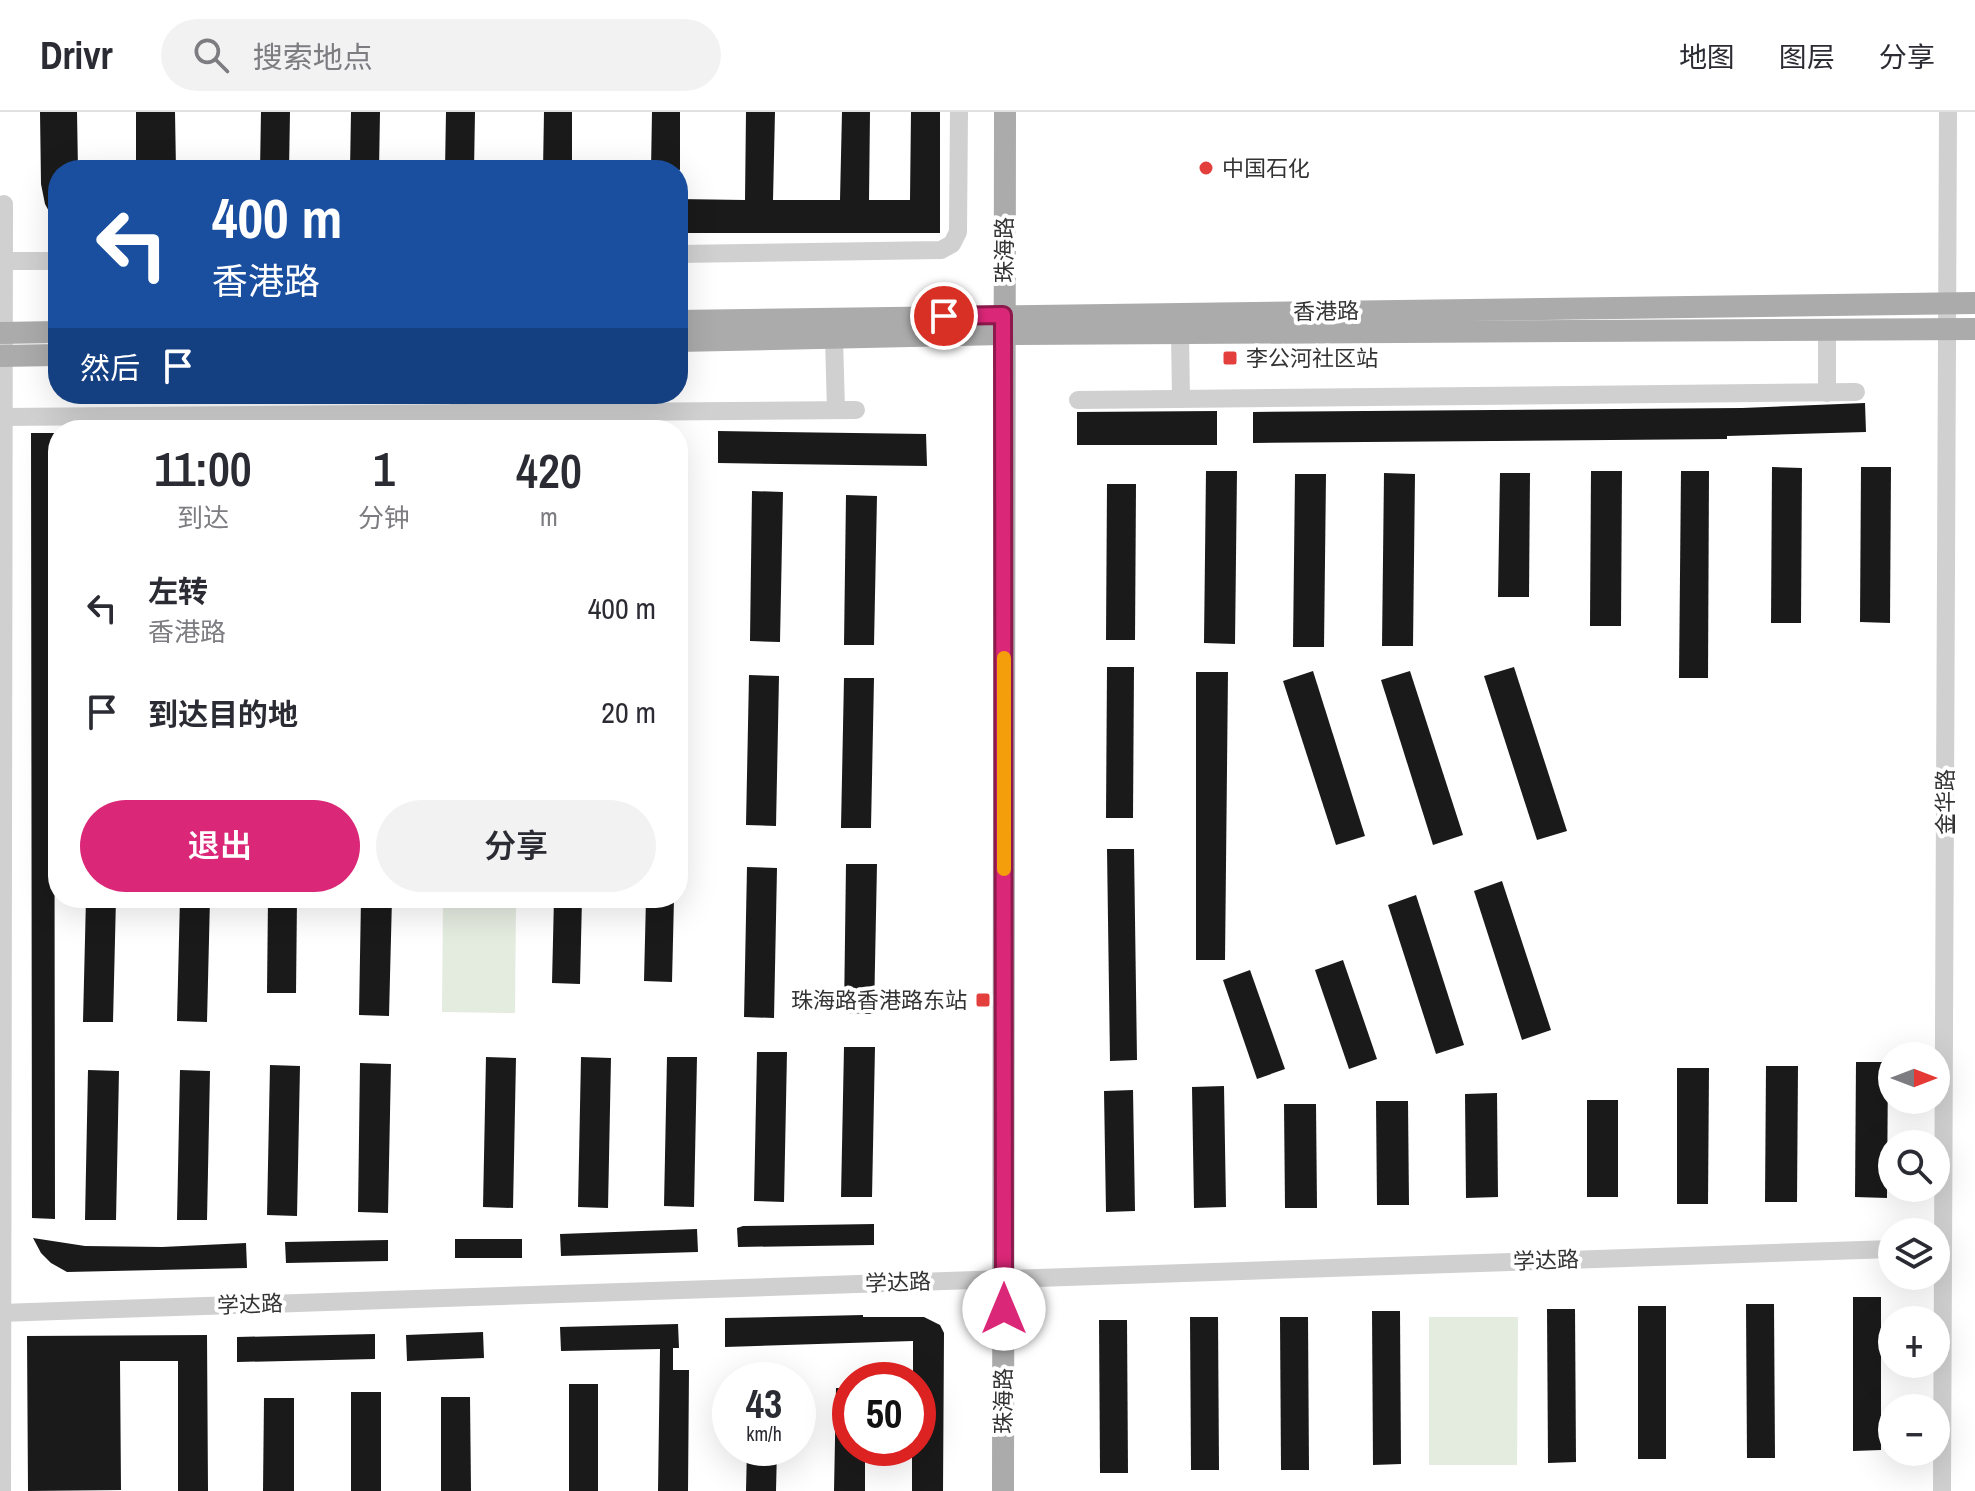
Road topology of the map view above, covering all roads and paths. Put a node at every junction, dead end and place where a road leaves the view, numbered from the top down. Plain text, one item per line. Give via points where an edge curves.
1 (959, 112) edge
2 (1005, 112) edge
3 (1948, 112) edge
4 (4, 204) dead end
5 (688, 254) edge
6 (2, 261) edge
7 (48, 261) edge
8 (1947, 303) junction
9 (1975, 303) edge
10 (688, 321) edge
11 (1003, 324) junction
12 (1827, 329) junction
13 (1947, 329) junction
14 (1975, 329) edge
15 (48, 332) edge
16 (1, 333) edge
17 (1180, 333) junction
18 (834, 338) junction
19 (688, 341) edge
20 (48, 355) edge
21 (1, 356) edge
22 (1856, 392) dead end
23 (1827, 393) junction
24 (1181, 399) junction
25 (1078, 400) dead end
26 (836, 410) junction
27 (856, 410) dead end
28 (459, 412) edge
29 (2, 417) junction
30 (1940, 1218) edge
31 (1878, 1249) edge
32 (1004, 1278) junction
33 (1940, 1290) edge
34 (1, 1313) edge
35 (2, 1491) edge
36 (1003, 1491) edge
37 (1942, 1491) edge

1 - 5 street via 958,232 941,250
2 - 11 main road, 珠海路
3 - 8 street, 金华路
4 - 6 street
6 - 7 street
6 - 16 street
8 - 9 main road, 香港路
8 - 11 main road, 香港路
8 - 13 street, 金华路
10 - 11 main road, 香港路
11 - 17 main road, 香港路
11 - 18 main road, 香港路
11 - 32 main road, 珠海路
12 - 13 main road, 香港路
12 - 17 main road, 香港路
12 - 23 street
13 - 14 main road, 香港路
13 - 30 street, 金华路
15 - 16 main road
16 - 21 street
17 - 24 street
18 - 19 main road, 香港路
18 - 26 street
20 - 21 main road
21 - 29 street
22 - 23 street
23 - 24 street
24 - 25 street
26 - 27 street
26 - 28 street
28 - 29 street
29 - 34 street
31 - 32 street, 学达路
32 - 34 street, 学达路
32 - 36 main road, 珠海路
33 - 37 street, 金华路
34 - 35 street

